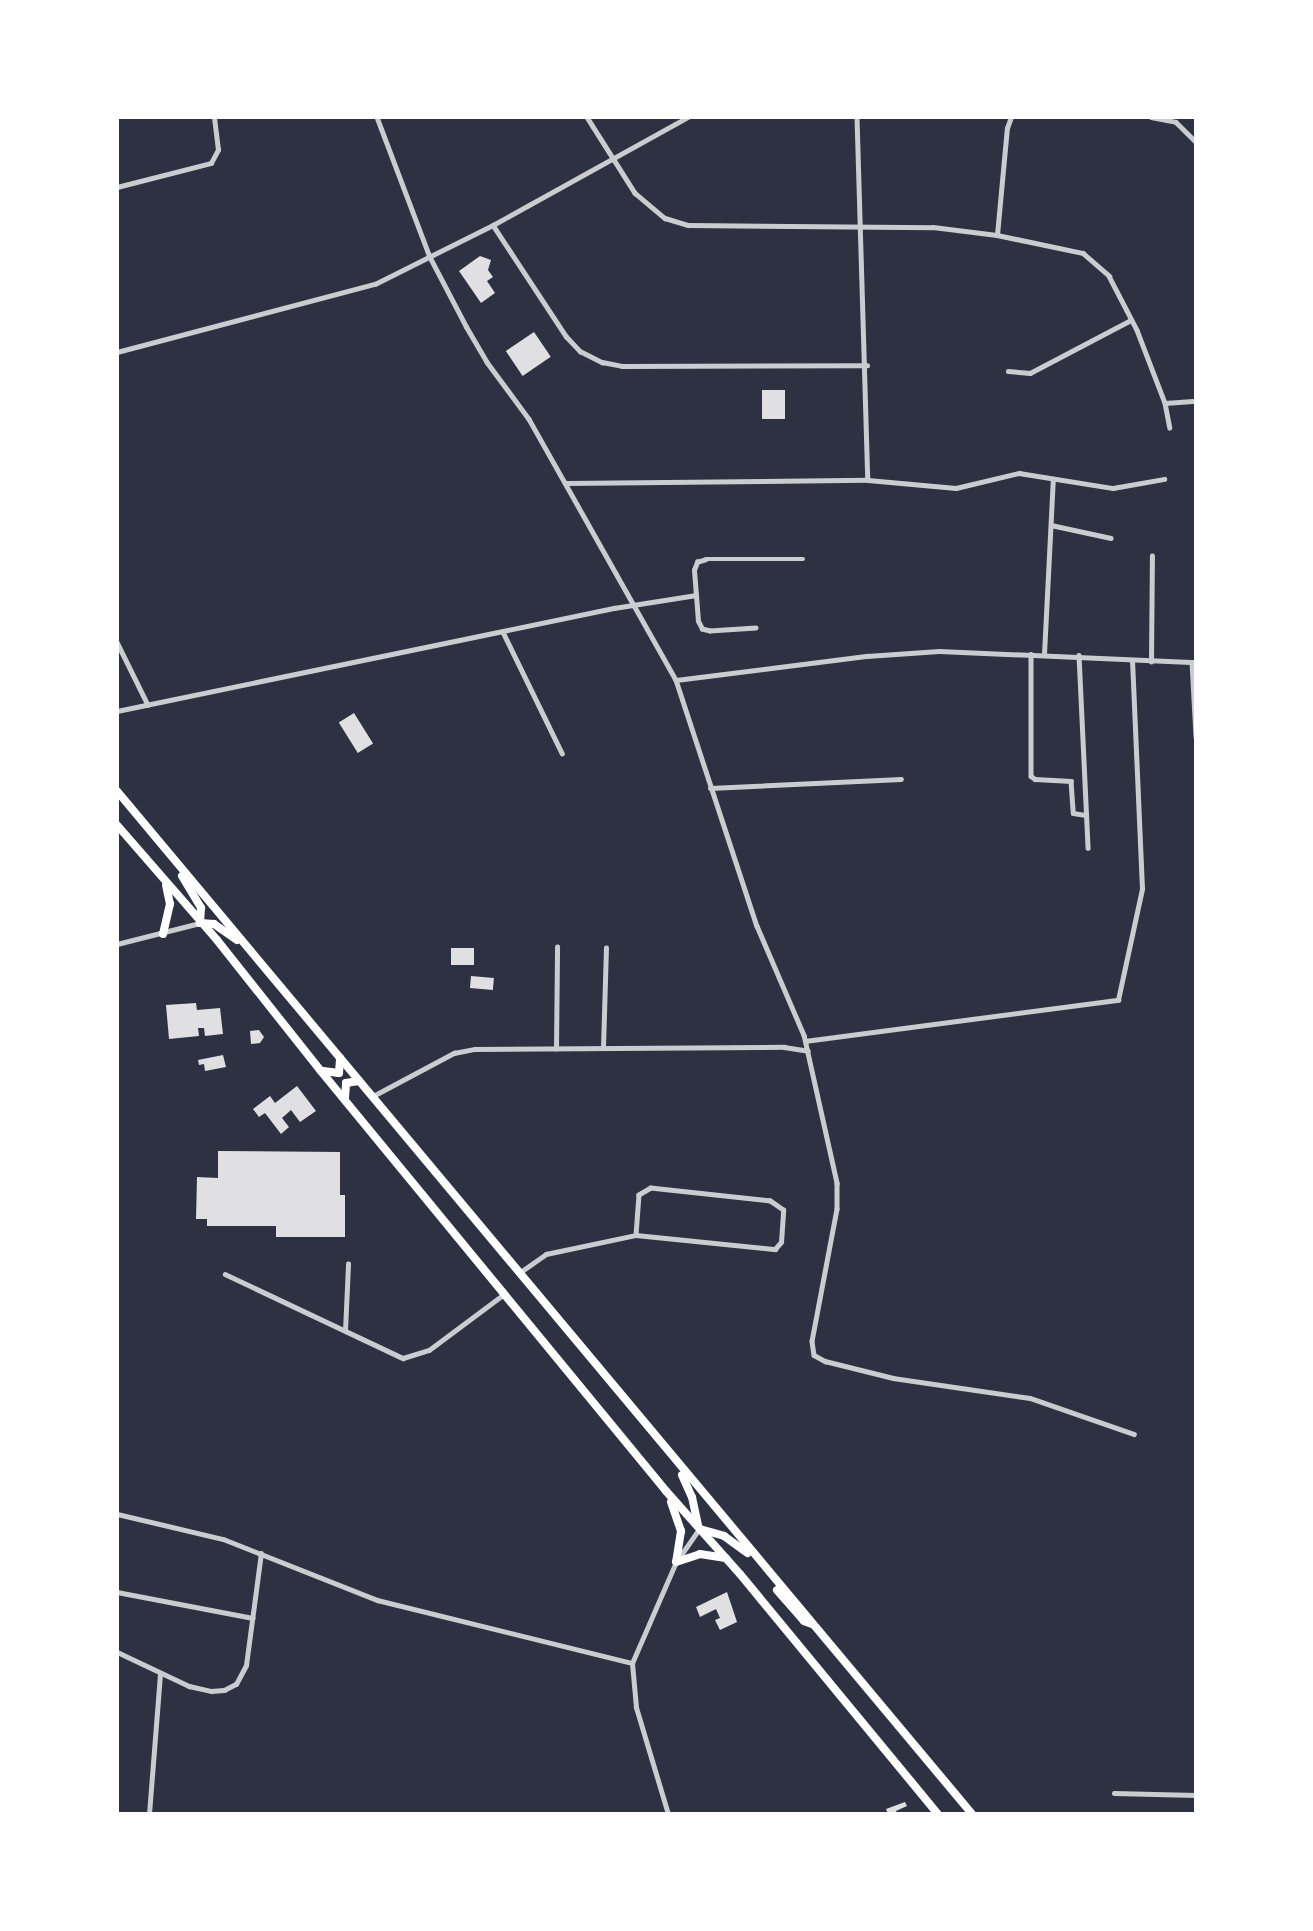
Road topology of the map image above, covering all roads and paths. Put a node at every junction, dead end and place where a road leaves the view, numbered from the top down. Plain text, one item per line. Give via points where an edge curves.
1 (214, 117) edge
2 (377, 117) edge
3 (587, 117) edge
4 (688, 117) edge
5 (857, 117) edge
6 (1011, 117) edge
7 (1151, 117) edge
8 (1196, 142) edge
9 (611, 157) junction
10 (117, 187) edge
11 (493, 225) junction
12 (858, 225) junction
13 (998, 235) junction
14 (430, 257) junction
15 (1131, 320) junction
16 (117, 352) edge
17 (867, 365) junction
18 (1008, 371) dead end
19 (1196, 401) edge
20 (1165, 403) junction
21 (1170, 428) dead end
22 (1164, 479) dead end
23 (868, 480) junction
24 (1053, 480) junction
25 (566, 482) junction
26 (1051, 526) junction
27 (1111, 538) dead end
28 (1152, 556) dead end
29 (803, 559) dead end
30 (696, 595) junction
31 (634, 608) junction
32 (756, 628) dead end
33 (503, 632) junction
34 (117, 642) edge
35 (1031, 654) junction
36 (1044, 654) junction
37 (1079, 655) junction
38 (1132, 661) junction
39 (1151, 662) junction
40 (1194, 662) edge
41 (676, 680) junction
42 (148, 705) junction
43 (117, 711) edge
44 (1196, 737) edge
45 (562, 753) dead end
46 (901, 779) dead end
47 (710, 788) junction
48 (117, 791) edge
49 (1086, 815) junction
50 (117, 825) edge
51 (1088, 848) dead end
52 (167, 852) junction
53 (161, 876) junction
54 (200, 923) junction
55 (163, 934) junction
56 (117, 944) edge
57 (557, 947) dead end
58 (606, 948) dead end
59 (258, 959) junction
60 (806, 1041) junction
61 (603, 1048) junction
62 (556, 1049) junction
63 (808, 1051) junction
64 (340, 1057) junction
65 (320, 1070) junction
66 (359, 1081) junction
67 (373, 1097) junction
68 (345, 1098) junction
69 (636, 1235) junction
70 (348, 1264) dead end
71 (519, 1273) junction
72 (225, 1274) dead end
73 (505, 1294) junction
74 (345, 1331) junction
75 (1135, 1434) dead end
76 (677, 1464) junction
77 (666, 1491) junction
78 (117, 1514) edge
79 (699, 1529) junction
80 (261, 1553) junction
81 (726, 1558) junction
82 (676, 1562) junction
83 (117, 1592) edge
84 (253, 1618) junction
85 (815, 1625) junction
86 (117, 1652) edge
87 (632, 1663) junction
88 (160, 1674) junction
89 (1114, 1793) dead end
90 (1196, 1795) edge
91 (149, 1814) edge
92 (668, 1814) edge
93 (938, 1814) edge
94 (972, 1814) edge

1 - 10 street via 218,150 211,163
2 - 14 street
3 - 9 street
4 - 9 street
5 - 12 street
6 - 13 street
7 - 8 street via 1175,122
9 - 11 street
9 - 12 street via 650,208 688,225
11 - 14 street
11 - 17 street via 566,336 580,351 602,362 622,366
12 - 13 street
12 - 17 street
13 - 15 street via 1083,253 1110,276
14 - 16 street via 364,287
14 - 25 street via 487,362 529,419
15 - 18 street via 1030,373
15 - 20 street
17 - 23 street
19 - 20 street
20 - 21 street
22 - 24 street via 1113,488
23 - 24 street via 956,488 1009,474
23 - 25 street
24 - 26 street
25 - 31 street
26 - 27 street
26 - 36 street
28 - 39 street
29 - 30 street via 706,559 694,570
30 - 31 street
30 - 32 street via 702,629
31 - 33 street via 614,608
31 - 41 street
33 - 42 street
33 - 45 street
34 - 42 street
35 - 36 street
35 - 41 street via 939,651 867,656
35 - 49 street via 1031,776 1071,781 1073,813
36 - 37 street
37 - 38 street
37 - 49 street
38 - 39 street
38 - 60 street via 1142,889 1118,1000
39 - 40 street
40 - 44 street
41 - 47 street
42 - 43 street
46 - 47 street
47 - 60 street via 757,926
48 - 52 highway
49 - 51 street
50 - 53 highway
52 - 54 highway via 201,908
52 - 59 highway
53 - 54 highway
53 - 55 highway via 170,904
54 - 55 street
54 - 59 highway via 215,924
54 - 65 highway
55 - 56 street
57 - 62 street
58 - 61 street
59 - 64 highway
60 - 63 street
61 - 62 street
61 - 63 street via 784,1047
62 - 67 street via 454,1053
63 - 75 street via 837,1183 837,1209 812,1341 814,1355 893,1378 1030,1398
64 - 65 highway via 339,1073
64 - 66 highway
65 - 68 highway
66 - 67 highway
66 - 68 highway via 346,1083
67 - 71 highway
68 - 73 highway
69 - 69 street via 775,1249 781,1242 783,1210 770,1201 652,1188 639,1195
69 - 71 street via 546,1254
70 - 74 street
71 - 76 highway
72 - 74 street
73 - 74 street via 415,1357 403,1359
73 - 77 highway
76 - 79 highway via 692,1497
76 - 85 highway
77 - 79 highway
77 - 82 highway via 681,1531
78 - 80 street
79 - 81 highway
79 - 82 street
79 - 85 highway via 743,1548 804,1621
80 - 84 street
80 - 87 street via 377,1600
81 - 82 highway via 700,1554
81 - 93 highway
82 - 87 street
83 - 84 street
84 - 88 street via 246,1665 236,1684 211,1691
85 - 94 highway
86 - 88 street
87 - 92 street via 636,1707
88 - 91 street
89 - 90 street

